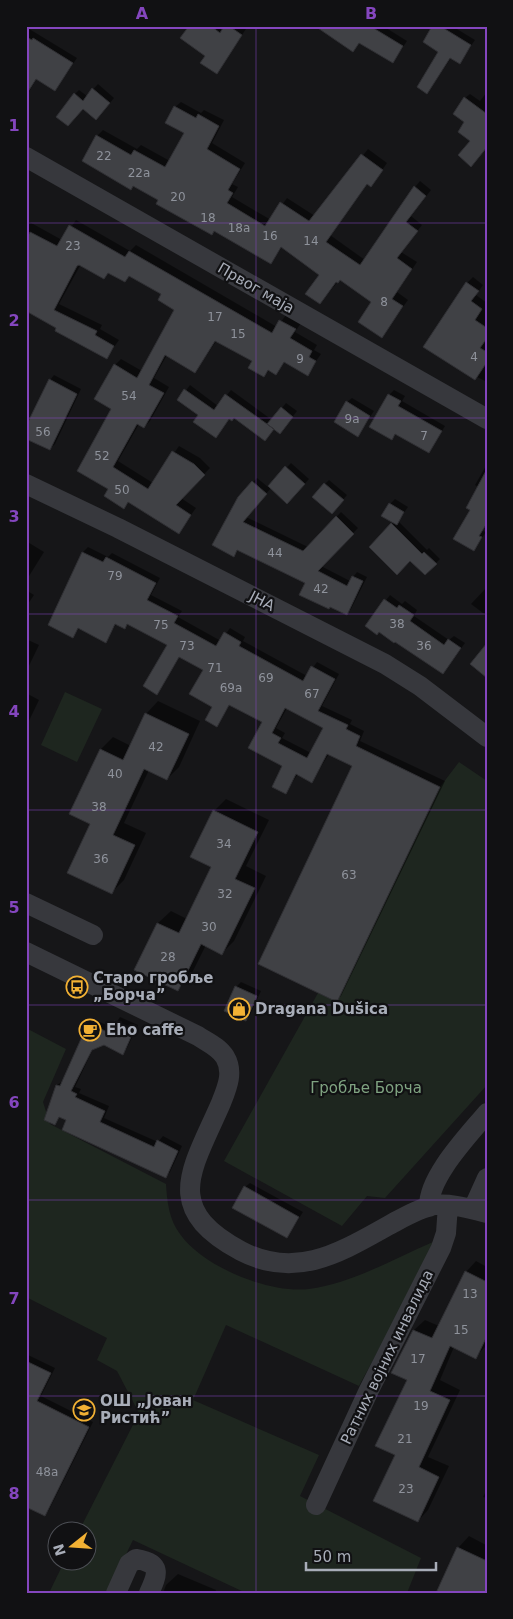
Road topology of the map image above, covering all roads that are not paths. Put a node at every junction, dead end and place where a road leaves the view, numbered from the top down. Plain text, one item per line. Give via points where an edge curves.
1 (26, 157) edge
2 (487, 419) edge
3 (26, 484) edge
4 (487, 737) edge
5 (26, 903) edge
6 (93, 935) dead end
7 (26, 952) edge
8 (487, 1113) edge
9 (487, 1178) edge
10 (438, 1206) junction
11 (480, 1211) edge
12 (316, 1506) dead end
13 (116, 1593) edge
14 (149, 1593) edge

1 - 2 street, Првог маја
3 - 4 street, ЈНА via 385,664
5 - 6 street
7 - 10 street via 198,1036 225,1056 229,1069 228,1086 196,1160 189,1195 195,1214 202,1223 229,1244 246,1254 272,1260 289,1263 316,1260 333,1256 412,1213
8 - 10 street, Ратних војних инвалида via 438,1177 430,1194
9 - 11 street
10 - 11 street
10 - 12 street, Ратних војних инвалида via 446,1233 441,1248 369,1390
13 - 14 street via 129,1564 136,1559 156,1568 157,1576

